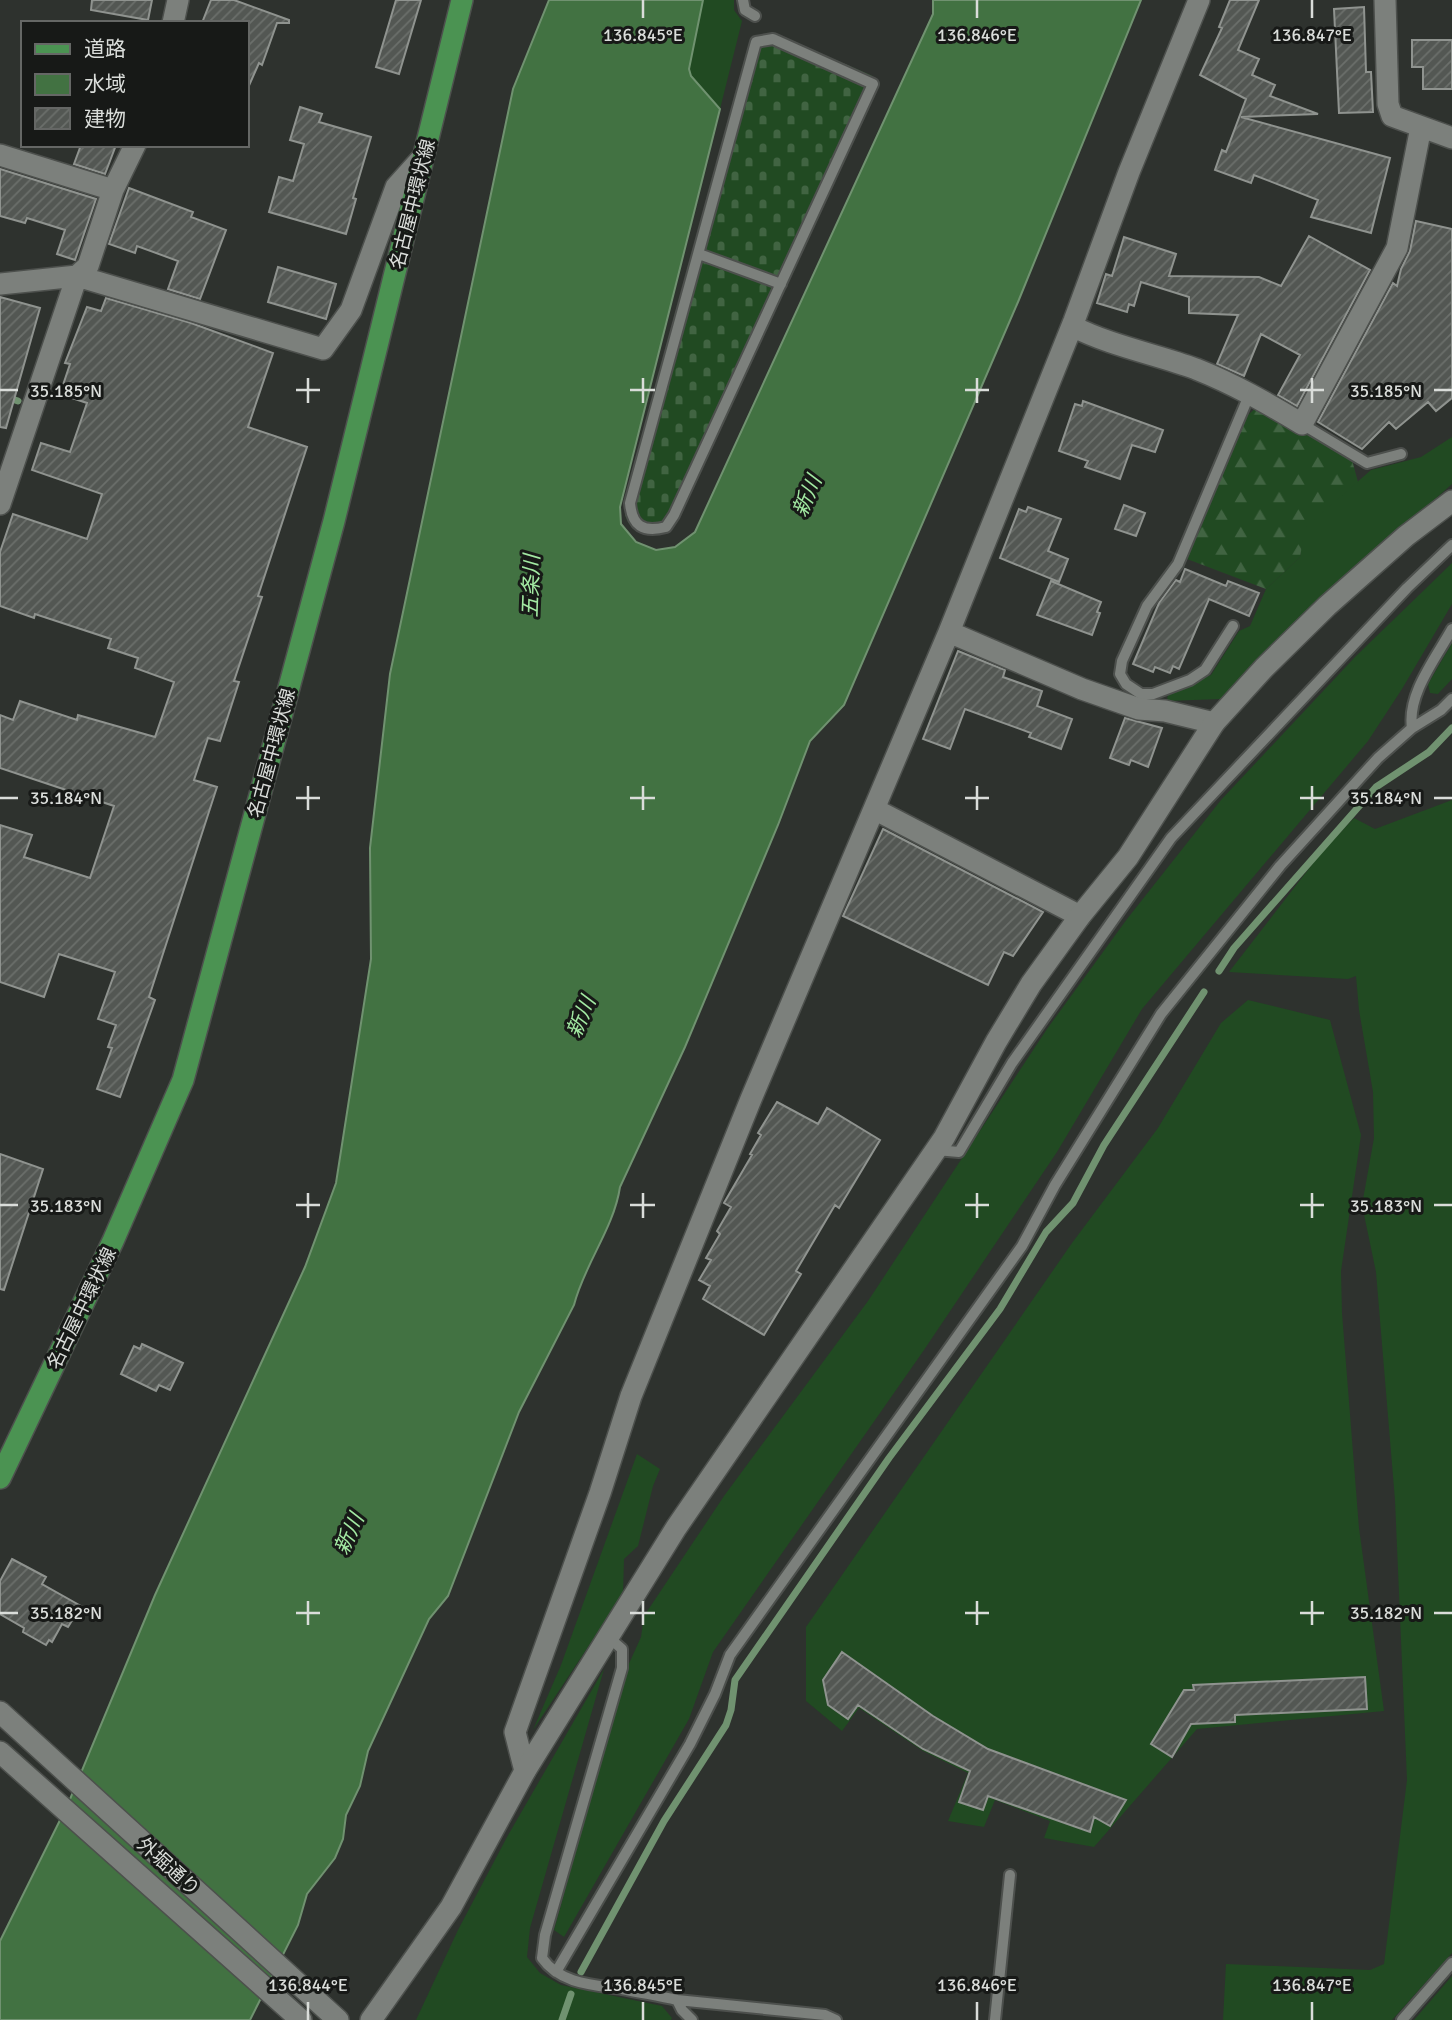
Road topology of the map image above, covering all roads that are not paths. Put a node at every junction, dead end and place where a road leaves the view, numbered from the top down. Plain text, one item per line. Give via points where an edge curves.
1 (178, 0) edge
2 (462, 0) edge
3 (743, 0) edge
4 (1199, 0) edge
5 (1385, 0) edge
6 (755, 16) dead end
7 (173, 21) edge
8 (1421, 127) junction
9 (1452, 138) edge
10 (134, 147) edge
11 (0, 155) edge
12 (423, 157) junction
13 (113, 190) junction
14 (699, 254) junction
15 (77, 276) junction
16 (0, 284) edge
17 (781, 284) junction
18 (1072, 326) junction
19 (1250, 393) junction
20 (1302, 424) junction
21 (1401, 454) dead end
22 (1452, 500) edge
23 (0, 503) edge
24 (1452, 545) edge
25 (1234, 626) dead end
26 (1452, 629) edge
27 (949, 632) junction
28 (1452, 699) edge
29 (1150, 702) junction
30 (1214, 723) junction
31 (1412, 728) junction
32 (874, 809) junction
33 (1080, 916) junction
34 (936, 1150) junction
35 (0, 1478) edge
36 (607, 1636) junction
37 (0, 1712) edge
38 (0, 1752) edge
39 (525, 1771) junction
40 (1010, 1874) dead end
41 (1452, 1964) edge
42 (556, 1972) junction
43 (677, 2000) junction
44 (330, 2013) edge
45 (301, 2020) edge
46 (371, 2020) edge
47 (692, 2020) edge
48 (836, 2020) edge
49 (995, 2020) edge
50 (1402, 2020) edge

1 - 7 street
2 - 12 main road, 名古屋中環状線
3 - 6 lane via 745,10
4 - 18 street
5 - 8 street via 1388,104 1392,116
8 - 9 street
8 - 20 street via 1397,248
10 - 13 street
11 - 13 street
12 - 15 street via 396,187 351,310 323,349
12 - 35 main road, 名古屋中環状線 via 330,534 183,1080 113,1241
13 - 15 street via 88,266
14 - 17 lane
14 - 17 lane via 757,42 773,39 873,85
14 - 17 lane via 630,503 631,517 646,529 666,527 674,515
15 - 16 street
15 - 23 street
18 - 19 street
18 - 27 street
19 - 20 street
19 - 29 lane via 1178,564 1147,606 1122,661 1120,674 1126,684
20 - 21 lane via 1367,463
22 - 30 street via 1327,606
24 - 34 lane via 1171,838 1012,1063 958,1152
25 - 29 lane via 1205,670
26 - 31 lane via 1410,713
27 - 29 street via 1139,709
27 - 32 street
28 - 31 lane
29 - 30 street via 1165,711
30 - 33 street via 1128,857
31 - 42 lane via 1378,758 1280,866 1161,1014 1022,1246 730,1655 690,1744
32 - 33 street
32 - 39 street via 631,1396 515,1732
33 - 34 street via 1031,984
34 - 36 street
36 - 39 street
36 - 42 lane via 622,1649 622,1668 542,1946 542,1958
37 - 44 street, 外堀通り
38 - 45 street, 外堀通り
39 - 46 street via 451,1907
40 - 49 lane
41 - 50 lane
42 - 43 lane via 585,1984
43 - 47 lane
43 - 48 lane via 825,2015

